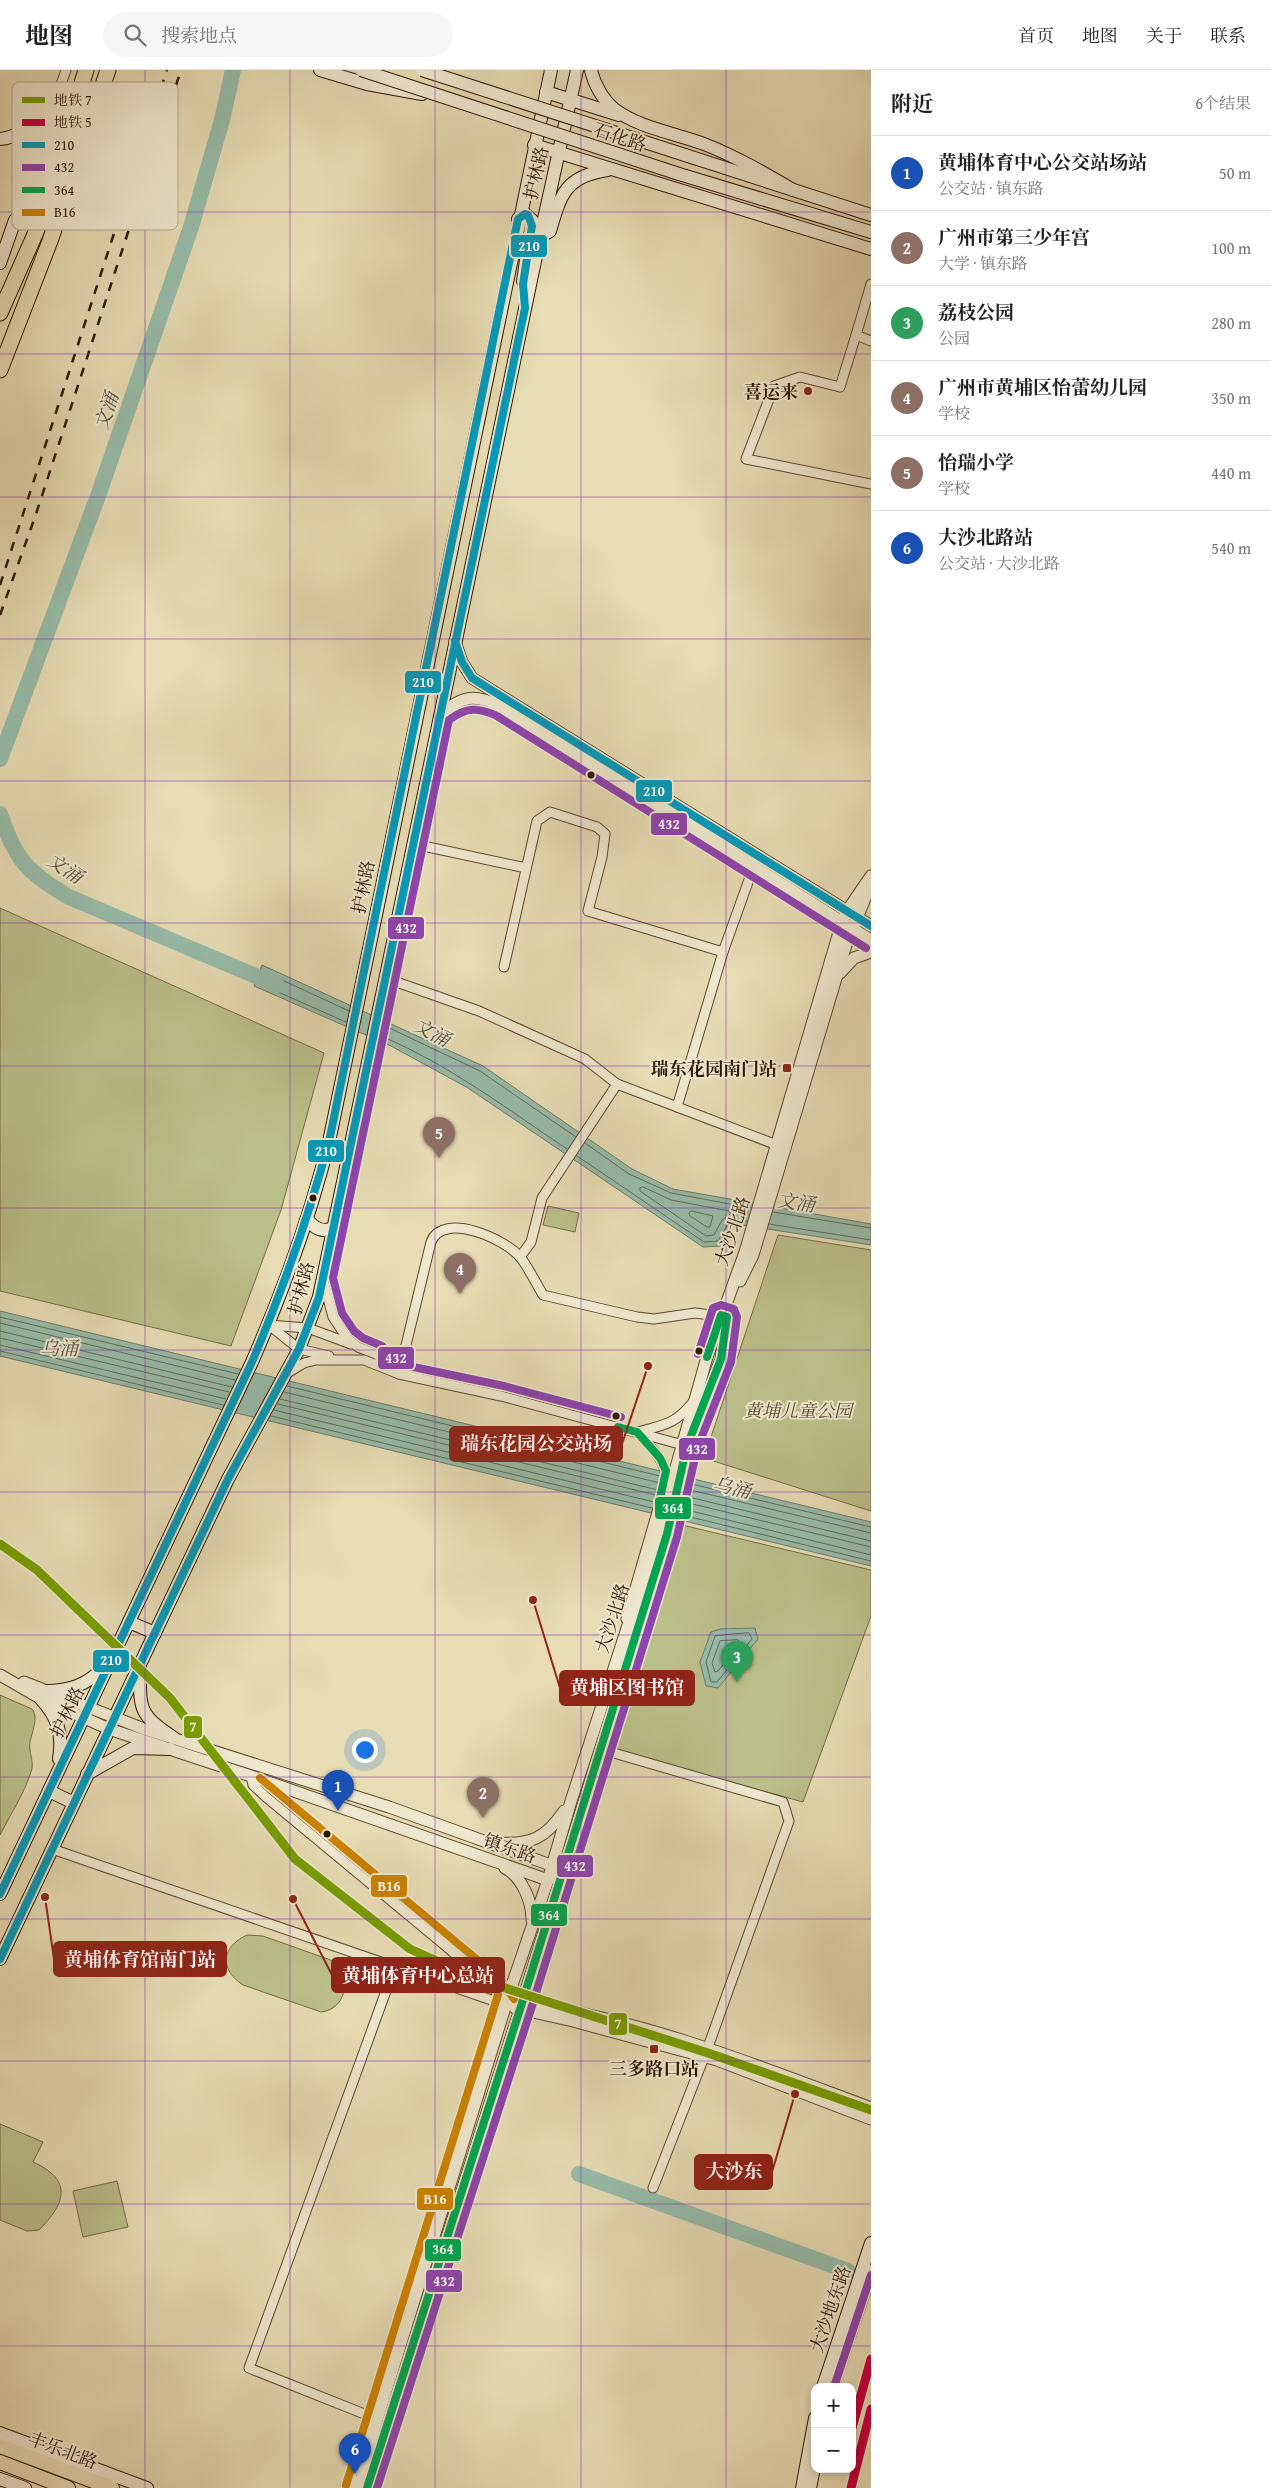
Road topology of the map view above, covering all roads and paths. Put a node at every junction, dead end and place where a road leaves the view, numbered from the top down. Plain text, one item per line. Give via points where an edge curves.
1 (66, 70) edge
2 (86, 70) edge
3 (108, 70) edge
4 (320, 70) edge
5 (361, 70) edge
6 (422, 70) edge
7 (551, 70) edge
8 (577, 70) edge
9 (591, 70) edge
10 (62, 82) edge
11 (82, 82) edge
12 (104, 82) edge
13 (546, 92) junction
14 (443, 98) junction
15 (570, 99) junction
16 (628, 118) junction
17 (534, 145) junction
18 (558, 153) junction
19 (611, 170) junction
20 (794, 190) junction
21 (871, 215) edge
22 (518, 219) junction
23 (12, 224) edge
24 (12, 229) edge
25 (37, 230) edge
26 (54, 230) edge
27 (871, 232) edge
28 (0, 236) edge
29 (540, 237) junction
30 (871, 249) edge
31 (0, 263) edge
32 (871, 284) edge
33 (525, 308) junction
34 (0, 313) edge
35 (856, 335) junction
36 (871, 341) edge
37 (0, 370) edge
38 (871, 484) edge
39 (455, 641) junction
40 (440, 714) junction
41 (414, 844) junction
42 (756, 860) junction
43 (526, 868) junction
44 (871, 876) edge
45 (871, 884) edge
46 (849, 919) junction
47 (871, 926) edge
48 (871, 940) edge
49 (723, 952) junction
50 (871, 952) edge
51 (504, 967) dead end
52 (837, 977) junction
53 (385, 978) junction
54 (617, 1084) junction
55 (677, 1107) junction
56 (776, 1146) junction
57 (772, 1178) junction
58 (307, 1219) junction
59 (334, 1227) junction
60 (520, 1257) junction
61 (323, 1278) junction
62 (724, 1316) junction
63 (268, 1325) junction
64 (308, 1328) junction
65 (358, 1347) junction
66 (299, 1349) junction
67 (343, 1359) junction
68 (286, 1373) junction
69 (399, 1374) junction
70 (696, 1398) junction
71 (637, 1432) junction
72 (684, 1446) junction
73 (675, 1467) junction
74 (129, 1622) junction
75 (155, 1633) junction
76 (112, 1658) junction
77 (140, 1665) junction
78 (0, 1675) edge
79 (42, 1695) junction
80 (86, 1713) junction
81 (112, 1723) junction
82 (172, 1744) junction
83 (600, 1749) junction
84 (87, 1774) junction
85 (252, 1776) junction
86 (55, 1777) junction
87 (49, 1791) junction
88 (571, 1802) junction
89 (74, 1803) junction
90 (482, 1841) junction
91 (52, 1849) junction
92 (483, 1857) junction
93 (558, 1867) junction
94 (548, 1880) junction
95 (0, 1894) edge
96 (532, 1925) junction
97 (0, 1960) edge
98 (394, 1969) junction
99 (506, 2005) junction
100 (522, 2006) junction
101 (706, 2052) junction
102 (871, 2108) edge
103 (871, 2119) edge
104 (654, 2188) dead end
105 (871, 2242) edge
106 (871, 2271) edge
107 (824, 2383) edge
108 (833, 2383) edge
109 (377, 2419) junction
110 (813, 2428) edge
111 (0, 2433) edge
112 (0, 2446) edge
113 (0, 2462) edge
114 (813, 2473) edge
115 (0, 2479) edge
116 (25, 2488) edge
117 (68, 2488) edge
118 (112, 2488) edge
119 (147, 2488) edge
120 (356, 2488) edge
121 (367, 2488) edge
122 (802, 2488) edge
123 (810, 2488) edge

1 - 10 street
2 - 11 highway
3 - 12 highway
4 - 14 main road, bridge via 367,84
5 - 14 main road, 石化路, bridge
6 - 20 main road, 石化路, bridge
7 - 13 main road, 护林路
8 - 15 main road, 护林路
9 - 16 main road via 602,96
13 - 15 main road
13 - 17 main road, 护林路
14 - 27 main road, 石化路, bridge
15 - 16 main road
15 - 18 main road, 护林路
16 - 20 main road via 704,144 751,165
17 - 18 main road
17 - 22 main road, 护林路
18 - 19 main road
18 - 29 main road, 护林路
19 - 29 main road via 576,179 558,202 550,231
19 - 30 main road
20 - 21 main road, 石化路
22 - 33 main road via 525,214 532,220 523,284
22 - 58 main road, 护林路 via 361,988 327,1146
23 - 28 main road
24 - 31 main road
25 - 34 highway
26 - 37 highway
29 - 33 main road, 护林路
32 - 35 street
33 - 39 main road, 护林路
35 - 36 street
35 - 38 street via 840,387 800,377 774,386 746,459
39 - 40 main road, 护林路
39 - 42 street via 472,678
40 - 41 main road, 护林路
40 - 42 street via 457,701 468,698 497,705
41 - 43 street
41 - 53 main road, 护林路
42 - 46 street
42 - 49 street
43 - 49 street via 537,821 543,814 555,812 597,827 605,834 605,842 588,911
43 - 51 street
44 - 46 street, 大沙北路
45 - 46 street, 大沙北路
46 - 47 street
46 - 48 street
46 - 52 street, 大沙北路
46 - 56 street, 大沙北路
49 - 55 street
50 - 52 street via 849,962
52 - 57 street, 大沙北路
53 - 54 street via 479,1011 585,1059
53 - 59 main road, 护林路
54 - 55 street
54 - 60 street via 542,1198 531,1242
55 - 56 street
56 - 57 street, 大沙北路
57 - 62 street, 大沙北路 via 733,1282
57 - 62 street, 大沙北路 via 753,1255
58 - 59 main road via 320,1230
58 - 63 main road, 护林路
59 - 61 main road, 护林路
60 - 62 street via 543,1295 636,1317 654,1319 695,1313
60 - 69 street via 500,1240 485,1234 450,1228 434,1234
61 - 64 main road, 护林路
61 - 65 street via 333,1318
62 - 70 street, 大沙北路
62 - 72 street, 大沙北路 via 721,1359
63 - 64 street
63 - 66 street
63 - 74 main road, 护林路
64 - 65 street
64 - 66 main road, 护林路
65 - 69 street via 376,1354
66 - 67 street
66 - 68 main road, 护林路
67 - 68 street via 304,1362
67 - 69 street via 364,1360
68 - 75 main road, 护林路 via 235,1465
69 - 71 street via 501,1396
70 - 71 street via 672,1423
70 - 72 street, 大沙北路
71 - 72 street
71 - 73 street via 660,1458
72 - 73 street, 大沙北路
73 - 83 street, 大沙北路 via 667,1534
73 - 88 street, 大沙北路
74 - 75 main road
74 - 76 main road, 护林路
75 - 77 main road, 护林路
76 - 79 main road via 86,1683
76 - 80 main road, 护林路
77 - 81 main road, 护林路
77 - 82 main road via 141,1699 146,1716
78 - 79 street, 镇东路
79 - 80 street, 镇东路
79 - 86 main road via 55,1716 62,1744
80 - 81 street, 镇东路
80 - 86 main road, 护林路
81 - 82 street, 镇东路
81 - 84 main road, 护林路
82 - 84 main road via 133,1748
82 - 85 street, 镇东路
82 - 90 street, 镇东路 via 389,1807
83 - 93 street, 大沙北路
83 - 101 street via 783,1802 789,1821
84 - 89 main road, 护林路
85 - 92 street, 镇东路
85 - 99 street via 251,1781 259,1791 447,1947 492,1986
86 - 87 main road, 护林路
87 - 89 main road
87 - 95 main road, 护林路
88 - 90 street via 541,1837 520,1843
88 - 93 street, 大沙北路
89 - 91 main road, 护林路
90 - 92 street
90 - 93 street, 镇东路
91 - 97 main road, 护林路
91 - 98 street
92 - 94 street, 镇东路
92 - 96 street via 511,1871 518,1880 529,1902
93 - 94 street, 镇东路
93 - 100 street, 大沙北路
94 - 96 street
96 - 99 street
98 - 99 street
98 - 109 street via 249,2368
99 - 100 street
99 - 109 street
100 - 101 street via 581,2012
100 - 121 street, 大沙北路
101 - 102 street
101 - 103 street
101 - 104 street
105 - 107 main road, 大沙地东路
106 - 108 main road, 大沙地东路
109 - 120 street
110 - 122 main road
111 - 119 main road
112 - 118 main road, 丰乐北路
113 - 117 main road, 丰乐北路
114 - 123 main road
115 - 116 main road

